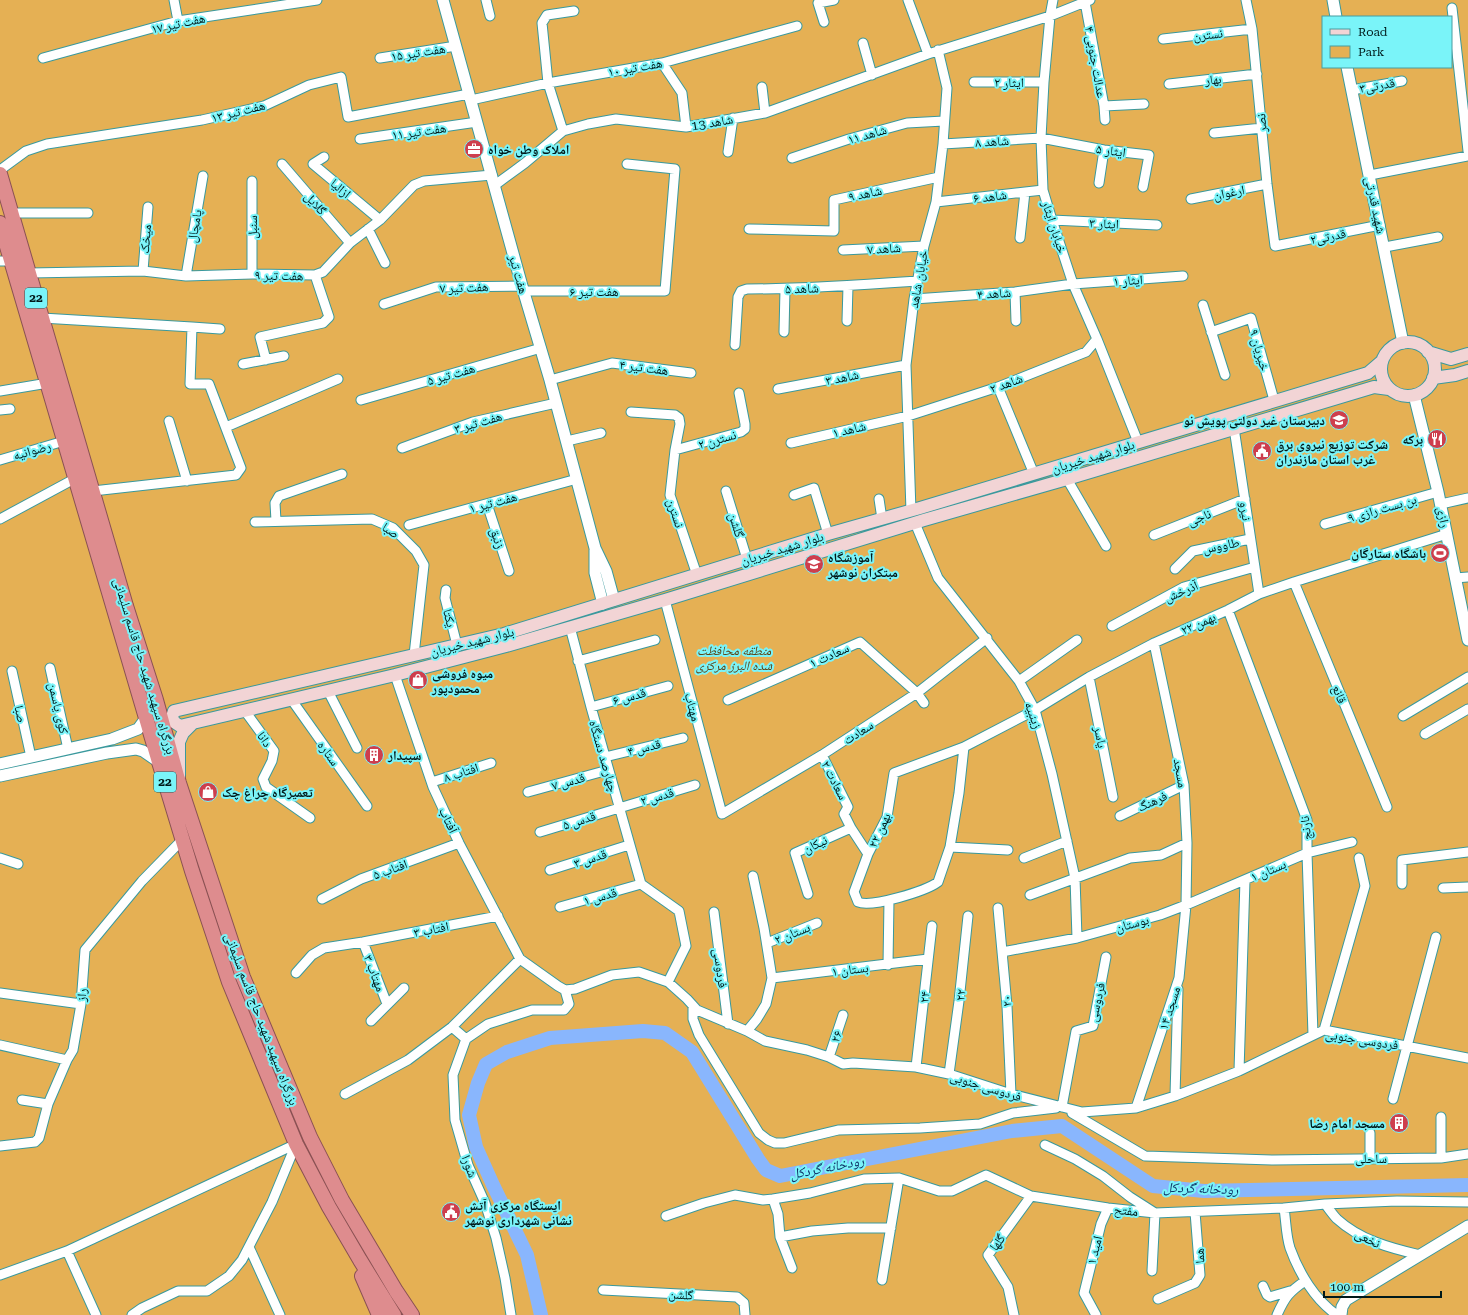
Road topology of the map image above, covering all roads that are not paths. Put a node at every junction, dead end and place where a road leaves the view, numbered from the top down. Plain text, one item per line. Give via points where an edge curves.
1 (174, 0) edge
2 (316, 0) edge
3 (443, 0) edge
4 (486, 0) edge
5 (834, 0) edge
6 (908, 0) edge
7 (1053, 0) edge
8 (1246, 0) edge
9 (1333, 0) edge
10 (1087, 1) edge
11 (1452, 8) dead end
12 (574, 11) dead end
13 (490, 16) dead end
14 (1050, 16) junction
15 (1336, 16) edge
16 (178, 21) junction
17 (824, 22) dead end
18 (797, 26) dead end
19 (1252, 30) junction
20 (1163, 39) dead end
21 (863, 43) dead end
22 (456, 46) junction
23 (938, 50) junction
24 (928, 54) junction
25 (43, 58) dead end
26 (380, 58) dead end
27 (662, 63) junction
28 (1348, 68) edge
29 (1257, 74) junction
30 (872, 75) junction
31 (1402, 81) dead end
32 (974, 82) dead end
33 (1044, 82) junction
34 (548, 83) junction
35 (1169, 84) dead end
36 (762, 87) dead end
37 (1352, 90) junction
38 (470, 97) junction
39 (1144, 104) dead end
40 (1104, 106) junction
41 (765, 113) junction
42 (733, 118) junction
43 (1105, 120) dead end
44 (944, 121) junction
45 (478, 122) junction
46 (686, 127) junction
47 (1262, 128) junction
48 (563, 131) junction
49 (1214, 133) dead end
50 (1041, 138) junction
51 (360, 139) dead end
52 (943, 144) junction
53 (1104, 150) junction
54 (1468, 151) edge
55 (728, 152) dead end
56 (1468, 156) edge
57 (324, 157) dead end
58 (792, 158) dead end
59 (282, 164) dead end
60 (627, 164) dead end
61 (0, 170) edge
62 (0, 174) edge
63 (1370, 175) junction
64 (203, 176) dead end
65 (939, 177) junction
66 (493, 180) junction
67 (252, 181) dead end
68 (1099, 183) dead end
69 (1267, 184) junction
70 (1144, 187) dead end
71 (1043, 190) junction
72 (1025, 192) junction
73 (1190, 199) dead end
74 (936, 202) junction
75 (148, 207) dead end
76 (12, 213) junction
77 (88, 213) dead end
78 (380, 220) junction
79 (1052, 220) junction
80 (0, 222) edge
81 (1156, 225) dead end
82 (1380, 225) junction
83 (368, 229) junction
84 (749, 229) dead end
85 (1438, 237) dead end
86 (1020, 238) dead end
87 (350, 243) junction
88 (924, 246) junction
89 (1275, 246) joint
90 (1385, 247) junction
91 (843, 250) dead end
92 (6, 261) edge
93 (385, 263) dead end
94 (142, 271) junction
95 (29, 273) junction
96 (252, 274) junction
97 (315, 275) junction
98 (186, 276) junction
99 (1183, 276) dead end
100 (917, 281) junction
101 (1073, 284) junction
102 (848, 286) junction
103 (523, 288) junction
104 (785, 289) junction
105 (1015, 292) junction
106 (914, 299) junction
107 (384, 304) dead end
108 (1203, 305) dead end
109 (42, 318) junction
110 (847, 321) dead end
111 (1016, 321) dead end
112 (192, 326) junction
113 (220, 328) dead end
114 (784, 332) dead end
115 (1211, 332) junction
116 (1097, 339) junction
117 (1403, 343) junction
118 (735, 345) dead end
119 (541, 348) junction
120 (1428, 352) junction
121 (1468, 354) edge
122 (284, 356) dead end
123 (266, 360) junction
124 (1382, 361) junction
125 (243, 364) dead end
126 (906, 365) junction
127 (1468, 372) edge
128 (691, 373) dead end
129 (1225, 376) dead end
130 (1433, 378) junction
131 (338, 379) dead end
132 (550, 380) junction
133 (48, 384) junction
134 (998, 386) junction
135 (1389, 389) junction
136 (778, 390) dead end
137 (0, 391) edge
138 (739, 393) dead end
139 (1414, 396) junction
140 (361, 400) dead end
141 (1274, 400) junction
142 (556, 403) junction
143 (10, 409) dead end
144 (0, 410) edge
145 (631, 412) dead end
146 (908, 416) junction
147 (169, 421) dead end
148 (226, 427) junction
149 (1234, 428) junction
150 (601, 433) dead end
151 (64, 441) junction
152 (567, 441) junction
153 (1138, 442) junction
154 (791, 443) dead end
155 (402, 448) dead end
156 (675, 450) junction
157 (0, 460) edge
158 (342, 474) dead end
159 (1034, 474) junction
160 (76, 478) junction
161 (577, 479) junction
162 (1067, 479) junction
163 (187, 481) junction
164 (93, 491) junction
165 (726, 491) dead end
166 (1438, 492) junction
167 (794, 495) dead end
168 (1468, 498) edge
169 (879, 499) dead end
170 (1244, 499) junction
171 (487, 504) junction
172 (1441, 504) junction
173 (911, 510) junction
174 (0, 519) edge
175 (882, 519) junction
176 (276, 521) junction
177 (255, 522) dead end
178 (915, 523) junction
179 (1325, 524) dead end
180 (409, 525) dead end
181 (828, 534) junction
182 (1447, 534) junction
183 (1154, 535) dead end
184 (1250, 539) junction
185 (1106, 546) dead end
186 (747, 559) junction
187 (1255, 567) junction
188 (1174, 569) dead end
189 (508, 571) dead end
190 (697, 575) junction
191 (1468, 577) edge
192 (1455, 578) junction
193 (1294, 582) junction
194 (446, 590) dead end
195 (1259, 594) junction
196 (665, 600) junction
197 (609, 602) junction
198 (1228, 610) junction
199 (613, 615) junction
200 (570, 626) junction
201 (1112, 626) dead end
202 (1467, 628) edge
203 (987, 638) junction
204 (655, 640) dead end
205 (1077, 640) dead end
206 (1468, 640) edge
207 (1154, 643) junction
208 (457, 645) junction
209 (414, 655) junction
210 (578, 661) junction
211 (50, 668) dead end
212 (12, 671) dead end
213 (395, 675) junction
214 (1089, 676) junction
215 (1468, 677) edge
216 (1019, 682) junction
217 (668, 686) dead end
218 (328, 691) junction
219 (917, 693) junction
220 (156, 700) junction
221 (291, 700) junction
222 (728, 700) dead end
223 (924, 704) dead end
224 (591, 707) junction
225 (1035, 710) junction
226 (1468, 710) edge
227 (174, 711) junction
228 (245, 711) junction
229 (1403, 716) dead end
230 (146, 718) junction
231 (194, 722) junction
232 (1425, 734) dead end
233 (683, 738) dead end
234 (105, 741) junction
235 (964, 747) junction
236 (357, 748) dead end
237 (68, 749) junction
238 (108, 753) junction
239 (822, 755) junction
240 (31, 757) junction
241 (605, 757) junction
242 (159, 762) junction
243 (491, 762) dead end
244 (0, 764) edge
245 (608, 770) junction
246 (0, 776) edge
247 (432, 782) junction
248 (179, 783) junction
249 (695, 785) dead end
250 (1184, 785) junction
251 (528, 792) dead end
252 (1113, 797) dead end
253 (367, 806) dead end
254 (619, 807) junction
255 (1387, 807) dead end
256 (722, 814) joint
257 (1120, 816) dead end
258 (310, 818) dead end
259 (851, 828) junction
260 (540, 832) dead end
261 (182, 840) junction
262 (1067, 841) junction
263 (1352, 842) dead end
264 (459, 843) junction
265 (1187, 843) junction
266 (629, 845) junction
267 (950, 847) junction
268 (1008, 850) dead end
269 (1468, 852) edge
270 (1307, 853) junction
271 (868, 854) junction
272 (0, 858) edge
273 (1024, 858) dead end
274 (1359, 858) dead end
275 (18, 864) dead end
276 (550, 870) dead end
277 (753, 876) dead end
278 (1075, 878) junction
279 (1245, 880) junction
280 (641, 884) junction
281 (1402, 884) dead end
282 (1468, 887) edge
283 (1443, 888) dead end
284 (808, 894) dead end
285 (1030, 896) dead end
286 (322, 899) dead end
287 (889, 900) junction
288 (1186, 905) junction
289 (560, 907) dead end
290 (998, 908) dead end
291 (714, 912) dead end
292 (498, 916) junction
293 (968, 916) dead end
294 (817, 923) dead end
295 (932, 926) dead end
296 (1436, 937) dead end
297 (1077, 938) junction
298 (363, 942) junction
299 (767, 943) junction
300 (1002, 952) junction
301 (1106, 957) dead end
302 (520, 959) junction
303 (928, 959) junction
304 (888, 965) junction
305 (296, 973) dead end
306 (772, 978) junction
307 (1179, 978) junction
308 (668, 982) junction
309 (404, 988) dead end
310 (565, 990) junction
311 (0, 993) edge
312 (81, 1004) junction
313 (387, 1004) junction
314 (693, 1006) junction
315 (843, 1015) dead end
316 (371, 1021) dead end
317 (728, 1024) junction
318 (452, 1028) junction
319 (1324, 1030) junction
320 (747, 1032) junction
321 (1312, 1035) junction
322 (466, 1039) junction
323 (0, 1045) edge
324 (1408, 1046) junction
325 (829, 1057) junction
326 (1468, 1058) edge
327 (67, 1060) junction
328 (916, 1067) junction
329 (1239, 1071) junction
330 (949, 1074) junction
331 (345, 1094) dead end
332 (1011, 1094) junction
333 (1175, 1096) junction
334 (1393, 1099) dead end
335 (22, 1100) dead end
336 (48, 1104) junction
337 (1062, 1107) junction
338 (1136, 1108) junction
339 (1441, 1117) dead end
340 (1370, 1133) dead end
341 (296, 1144) junction
342 (1044, 1145) dead end
343 (0, 1146) edge
344 (1468, 1154) edge
345 (1370, 1158) junction
346 (1441, 1158) junction
347 (899, 1178) junction
348 (1031, 1196) junction
349 (773, 1199) junction
350 (1468, 1202) edge
351 (1325, 1204) junction
352 (1108, 1208) junction
353 (1284, 1208) junction
354 (1194, 1212) junction
355 (1155, 1213) junction
356 (666, 1216) dead end
357 (1468, 1226) edge
358 (891, 1228) junction
359 (345, 1235) junction
360 (780, 1237) junction
361 (249, 1248) junction
362 (67, 1251) junction
363 (1420, 1256) junction
364 (792, 1268) dead end
365 (1152, 1271) dead end
366 (0, 1275) edge
367 (882, 1280) dead end
368 (1305, 1280) junction
369 (1262, 1286) dead end
370 (603, 1290) dead end
371 (396, 1291) junction
372 (1290, 1291) junction
373 (1158, 1299) dead end
374 (96, 1315) edge
375 (132, 1315) edge
376 (280, 1315) edge
377 (379, 1315) edge
378 (394, 1315) edge
379 (412, 1315) edge
380 (417, 1315) edge
381 (511, 1315) edge
382 (744, 1315) edge
383 (1014, 1315) edge
384 (1096, 1315) edge
385 (1277, 1315) edge
386 (1337, 1315) edge
387 (1341, 1315) edge

1 - 16 street
2 - 16 street, هفت تیر ۱۷
3 - 22 street, هفت تیر
4 - 13 street
5 - 17 street via 818,3
6 - 24 street
7 - 14 street, خیابان ایثار
8 - 19 street, نصر
9 - 15 street
10 - 14 street, شاهد 13
10 - 40 street, عدالت جنوبی ۴
11 - 54 street
12 - 34 street via 547,15 542,23
14 - 23 street, شاهد 13
14 - 33 street, خیابان ایثار
16 - 25 street, هفت تیر ۱۷
18 - 27 street, هفت تیر ۱۰
19 - 20 street, نسترن
19 - 29 street, نصر
21 - 30 street
22 - 26 street, هفت تیر ۱۵
22 - 38 street, هفت تیر
23 - 24 street, شاهد 13
23 - 44 street, خیابان شاهد via 947,88
24 - 30 street, شاهد 13
27 - 34 street, هفت تیر ۱۰
27 - 46 street via 682,93
28 - 37 street, شهید قدرتی
29 - 35 street, بهار
29 - 47 street, نصر
30 - 41 street, شاهد 13
31 - 37 street, قدرتی۳
32 - 33 street, ایثار ۲
33 - 50 street, خیابان ایثار
34 - 38 street, هفت تیر ۱۰
34 - 48 street
36 - 41 street
37 - 63 street, شهید قدرتی
38 - 45 street, هفت تیر
38 - 61 street, هفت تیر ۱۳ via 348,117 341,77 309,85 264,106 202,120 47,144 26,151
39 - 40 street, عدالت جنوبی ۴
40 - 43 street
41 - 42 street, شاهد 13
42 - 46 street, شاهد 13
42 - 55 street
44 - 52 street, خیابان شاهد
44 - 58 street, شاهد ۱۱ via 907,123
45 - 51 street, هفت تیر ۱۱
45 - 66 street, هفت تیر
46 - 48 street, شاهد 13 via 616,119
47 - 49 street
47 - 69 street, نصر
48 - 66 street, شاهد 13 via 525,163
50 - 52 street, شاهد ۸
50 - 53 street, ایثار ۵
50 - 71 street, خیابان ایثار
52 - 65 street, خیابان شاهد
53 - 68 street
53 - 70 street, ایثار ۵ via 1149,155
56 - 63 street
57 - 78 street, ازالیا via 313,164
59 - 87 street, گلایل
60 - 103 street, هفت تیر ۶ via 676,169 665,291
62 - 76 highway, بزرگراه سپهبد شهید حاج قاسم سلیمانی / 22
63 - 82 street, شهید قدرتی
64 - 98 street, پامچال
65 - 74 street, خیابان شاهد
65 - 84 street, شاهد ۹ via 834,200 834,231
66 - 78 street, هفت تیر ۹ via 424,181 414,185
66 - 103 street, هفت تیر
67 - 96 street, سنبل
69 - 73 street, ارغوان
69 - 89 street, نصر
71 - 72 street, شاهد ۶
71 - 79 street, خیابان ایثار
72 - 74 street, شاهد ۶
72 - 86 street
74 - 88 street, خیابان شاهد
75 - 94 street, میخک
76 - 77 street
76 - 95 highway, بزرگراه سپهبد شهید حاج قاسم سلیمانی / 22
78 - 83 street, هفت تیر ۹
79 - 81 street, ایثار ۳
79 - 101 street, خیابان ایثار
80 - 92 highway, بزرگراه سپهبد شهید حاج قاسم سلیمانی / 22
82 - 89 street, قدرتی۲
82 - 90 street, شهید قدرتی
83 - 87 street, هفت تیر ۹
83 - 93 street
85 - 90 street
87 - 97 street, هفت تیر ۹ via 322,272
88 - 91 street, شاهد ۷
88 - 100 street, خیابان شاهد
90 - 117 street, شهید قدرتی
92 - 133 highway, بزرگراه سپهبد شهید حاج قاسم سلیمانی / 22
94 - 95 street, هفت تیر ۹
94 - 98 street, هفت تیر ۹
95 - 109 highway, بزرگراه سپهبد شهید حاج قاسم سلیمانی / 22
96 - 97 street, هفت تیر ۹
96 - 98 street, هفت تیر ۹
97 - 123 street via 329,317 323,323 260,337
99 - 101 street, ایثار ۱
100 - 102 street, شاهد ۵
100 - 106 street, خیابان شاهد
101 - 105 street, شاهد ۴
101 - 116 street, خیابان ایثار
102 - 104 street, شاهد ۵
102 - 110 street
103 - 107 street, هفت تیر ۷ via 436,287
103 - 119 street, هفت تیر
104 - 114 street
104 - 118 street, شاهد ۵ via 741,291 738,297
105 - 106 street, شاهد ۴
105 - 111 street
106 - 126 street, خیابان شاهد
108 - 115 street
109 - 112 street
109 - 164 highway, بزرگراه سپهبد شهید حاج قاسم سلیمانی / 22
112 - 113 street
112 - 148 street via 190,384 209,384
115 - 129 street
115 - 141 street, خیریان ۹ via 1251,318
116 - 134 street, شاهد ۲ via 1086,352
116 - 153 street, خیابان ایثار
117 - 120 main road via 1417,344
117 - 124 main road via 1392,347
119 - 132 street, هفت تیر
119 - 140 street, هفت تیر ۵
120 - 121 main road via 1451,359
120 - 130 main road via 1434,364
122 - 123 street
123 - 125 street
124 - 135 main road via 1382,376
124 - 141 main road, بلوار شهید خیریان via 1368,373
126 - 136 street, شاهد ۳
126 - 146 street, خیابان شاهد
127 - 130 main road
128 - 132 street, هفت تیر ۴ via 612,363
130 - 139 main road via 1429,386
131 - 148 street
132 - 142 street, هفت تیر
133 - 137 street
133 - 151 highway, بزرگراه سپهبد شهید حاج قاسم سلیمانی / 22
134 - 146 street, شاهد ۲
134 - 159 street
135 - 139 main road via 1396,394
135 - 149 main road, بلوار شهید خیریان via 1374,387
138 - 156 street, نسترن ۲ via 745,429
139 - 166 street, رازی
141 - 153 main road, بلوار شهید خیریان
142 - 152 street, هفت تیر
142 - 155 street, هفت تیر ۳ via 473,422
143 - 144 street
145 - 156 street, نسترن via 675,415 679,418
146 - 154 street, شاهد ۱
146 - 173 street, خیابان شاهد
147 - 163 street
148 - 163 street via 241,468 236,475
149 - 162 main road, بلوار شهید خیریان
149 - 170 street, نیرو
150 - 152 street
151 - 157 street, رضوانیه
151 - 160 highway, بزرگراه سپهبد شهید حاج قاسم سلیمانی / 22
152 - 161 street, هفت تیر
153 - 159 main road, بلوار شهید خیریان
156 - 190 street, نسترن via 670,495
158 - 176 street via 279,496 275,503
159 - 173 main road, بلوار شهید خیریان
160 - 174 street
160 - 230 highway, بزرگراه سپهبد شهید حاج قاسم سلیمانی / 22
161 - 171 street, هفت تیر ۱
161 - 197 street, هفت تیر via 595,548 595,573
162 - 178 main road, بلوار شهید خیریان
162 - 185 street
163 - 164 street
164 - 220 highway, بزرگراه سپهبد شهید حاج قاسم سلیمانی / 22
165 - 186 street, گلشن
166 - 172 street, رازی
166 - 179 street, بن بست رازی ۹
167 - 181 street via 814,488
168 - 172 street
169 - 175 street
170 - 183 street, ناجی
170 - 184 street, نیرو
171 - 180 street, هفت تیر ۱
171 - 189 street, زنبق
172 - 182 street, رازی
173 - 175 main road, بلوار شهید خیریان
173 - 178 main road
175 - 181 main road, بلوار شهید خیریان
176 - 177 street, صبا
176 - 209 street, صبا via 372,519 393,528 416,551 424,564
178 - 196 main road, بلوار شهید خیریان
178 - 203 street, زینبیه via 938,578
181 - 186 main road, بلوار شهید خیریان
182 - 192 street, رازی
182 - 193 street, ۲۲ بهمن
184 - 187 street, نیرو
184 - 188 street, طاووس via 1193,551
186 - 190 main road, بلوار شهید خیریان
187 - 195 street, نیرو
187 - 201 street, آذرخش via 1184,586
190 - 197 main road, بلوار شهید خیریان
191 - 192 street
192 - 202 street, رازی
193 - 195 street, ۲۲ بهمن
193 - 255 street, قانع
194 - 208 street, یکتا via 445,598
195 - 198 street, ۲۲ بهمن
196 - 199 main road, بلوار شهید خیریان
196 - 256 street, مهتاب
197 - 199 main road
197 - 208 main road, بلوار شهید خیریان via 504,634
198 - 207 street, ۲۲ بهمن
198 - 270 street, نارنج via 1307,820
199 - 200 main road, بلوار شهید خیریان
200 - 210 street, چهارصد دستگاه
200 - 213 main road, بلوار شهید خیریان via 506,646
202 - 206 street, رازی
203 - 216 street, زینبیه
203 - 219 street, سعادت
204 - 210 street
205 - 216 street
207 - 214 street, ۲۲ بهمن
207 - 250 street, مسجد
208 - 209 main road, بلوار شهید خیریان
209 - 227 main road, بلوار شهید خیریان
210 - 224 street, چهارصد دستگاه
211 - 237 street, کوی یاسمن
212 - 240 street, صبا
213 - 218 main road, بلوار شهید خیریان
213 - 247 street, آفتاب
214 - 225 street, ۲۲ بهمن
214 - 252 street, یاسر
215 - 229 street
216 - 225 street, زینبیه
217 - 224 street, قدس ۶
218 - 221 main road, بلوار شهید خیریان
218 - 236 street
219 - 222 street, سعادت ۱ via 860,642
219 - 223 street
219 - 239 street, سعادت
220 - 227 main road
220 - 248 highway, بزرگراه سپهبد شهید حاج قاسم سلیمانی / 22
221 - 228 main road, بلوار شهید خیریان
221 - 253 street, ستاره
224 - 241 street, چهارصد دستگاه
225 - 235 street, ۲۲ بهمن
225 - 262 street, زینبیه
226 - 232 street
227 - 231 main road, بلوار شهید خیریان via 172,717 180,726
228 - 231 main road, بلوار شهید خیریان
228 - 258 street, دانا via 274,751 263,779 266,787
230 - 234 street via 138,729
230 - 242 highway, بزرگراه سپهبد شهید حاج قاسم سلیمانی / 22
231 - 248 main road via 183,733 179,742
233 - 241 street, قدس ۴
234 - 237 street
234 - 238 street
235 - 267 street, ۲۲ بهمن
235 - 271 street, ۲۲ بهمن via 894,772 887,817
237 - 240 street
238 - 242 street via 144,750
238 - 246 street
239 - 256 street, سعادت
239 - 259 street, سعادت ۲ via 848,807 844,814
240 - 244 street
241 - 245 street, چهارصد دستگاه
242 - 261 highway, بزرگراه سپهبد شهید حاج قاسم سلیمانی / 22
243 - 247 street, افتاب ۸
245 - 251 street, قدس ۷
245 - 254 street, چهارصد دستگاه
247 - 264 street, آفتاب
248 - 371 highway, بزرگراه سپهبد شهید حاج قاسم سلیمانی / 22 via 243,977 288,1087 342,1200
249 - 254 street, قدس ۲
250 - 257 street, فرهنگ
250 - 265 street, مسجد
254 - 260 street, قدس ۵
254 - 266 street, چهارصد دستگاه
259 - 271 street
259 - 284 street, نیکان via 795,853
261 - 312 street, راز via 142,881 85,950
261 - 341 highway, بزرگراه سپهبد شهید حاج قاسم سلیمانی / 22 via 229,982
262 - 273 street
262 - 278 street, زینبیه
263 - 270 street, بستان ۱
264 - 286 street, افتاب ۵ via 361,879
264 - 292 street, آفتاب
265 - 278 street via 1161,855 1130,858
265 - 288 street, مسجد
266 - 276 street, قدس ۳
266 - 280 street, چهارصد دستگاه
267 - 268 street
267 - 287 street, ۲۲ بهمن via 938,882 926,889
269 - 281 street via 1402,860
270 - 279 street, بستان ۱
270 - 321 street, نارنج
271 - 287 street, ۲۲ بهمن via 854,892 855,897 861,904
272 - 275 street
274 - 319 street via 1365,886
277 - 299 street
278 - 285 street
278 - 297 street, زینبیه
279 - 288 street, بستان ۱
279 - 329 street
280 - 289 street, قدس ۱
280 - 308 street via 680,912 686,946
282 - 283 street
287 - 304 street
288 - 297 street, بوستان via 1160,915
288 - 307 street, مسجد ۱۴
290 - 300 street, ۲۰
291 - 317 street, فردوسی
292 - 298 street, افتاب ۳
292 - 302 street, آفتاب
293 - 330 street, ۲۲
294 - 299 street, بستان ۲
295 - 303 street, ۲۴
296 - 324 street
297 - 300 street, بوستان
298 - 305 street, افتاب ۳ via 324,948 312,955
298 - 313 street, مهتاب ۳
299 - 306 street
300 - 332 street, ۲۰
301 - 337 street, فردوسی via 1093,1026 1076,1031
302 - 310 street
302 - 318 street
303 - 304 street, بستان ۱
303 - 328 street, ۲۴
304 - 306 street, بستان ۱
306 - 320 street via 766,1004
307 - 333 street
307 - 338 street, مسجد ۱۴
308 - 310 street, فردوسی جنوبی via 639,972 612,975 575,989
308 - 314 street, فردوسی جنوبی
309 - 313 street
310 - 322 street via 569,1004 564,1010 532,1010 488,1024
311 - 312 street
312 - 327 street, راز via 73,1050
313 - 316 street
314 - 317 street, فردوسی جنوبی
314 - 337 street via 693,1019 699,1035 759,1133 774,1143 838,1130 980,1124 1013,1113
315 - 325 street, ۲۶
317 - 320 street, فردوسی جنوبی
318 - 322 street
318 - 331 street via 408,1060
319 - 321 street, فردوسی جنوبی
319 - 324 street, فردوسی جنوبی
320 - 325 street, فردوسی جنوبی via 764,1041
321 - 329 street, فردوسی جنوبی
322 - 381 street, شورا via 453,1075 455,1120 468,1165 485,1203 496,1238
323 - 327 street
324 - 326 street, فردوسی جنوبی
324 - 334 street
325 - 328 street, فردوسی جنوبی via 843,1064
327 - 336 street, راز
328 - 330 street, فردوسی جنوبی
329 - 333 street, فردوسی جنوبی
330 - 332 street, فردوسی جنوبی
332 - 337 street, فردوسی جنوبی
333 - 338 street, فردوسی جنوبی
335 - 336 street
336 - 343 street, راز via 39,1138 35,1142
337 - 338 street, فردوسی جنوبی via 1082,1112
337 - 345 street, ساحلی via 1145,1156 1273,1160
339 - 346 street
340 - 345 street
341 - 359 highway, بزرگراه سپهبد شهید حاج قاسم سلیمانی / 22
341 - 361 street via 272,1202
341 - 362 street
342 - 355 street via 1075,1159 1103,1176
344 - 346 street, ساحلی
345 - 346 street, ساحلی
347 - 348 street, مفتح via 939,1191 952,1191 986,1175
347 - 349 street via 864,1179 810,1193
347 - 358 street
348 - 352 street, مفتح
348 - 383 street, گلها via 988,1255 1008,1287
349 - 356 street via 763,1200 734,1195
349 - 360 street via 778,1214
350 - 351 street, مفتح
351 - 353 street, مفتح
351 - 363 street, نخعی via 1336,1218 1368,1239 1389,1248
352 - 355 street, مفتح
352 - 384 street, امید ۱ via 1101,1224 1084,1293
353 - 354 street, مفتح
353 - 368 street via 1289,1247
354 - 355 street, مفتح
354 - 373 street, هما via 1200,1275 1195,1283
355 - 365 street
357 - 363 street
358 - 360 street via 841,1228
358 - 367 street
359 - 377 highway via 370,1299
359 - 378 highway, بزرگراه سپهبد شهید حاج قاسم سلیمانی / 22
360 - 364 street
361 - 375 street via 229,1276 206,1290 178,1291
361 - 376 street
362 - 366 street
362 - 374 street
363 - 387 street via 1346,1300
368 - 372 street
368 - 386 street via 1328,1309
369 - 372 street via 1270,1297
370 - 382 street, گلشن via 737,1297 744,1303
371 - 379 highway, بزرگراه سپهبد شهید حاج قاسم سلیمانی / 22
371 - 380 highway
372 - 385 street

